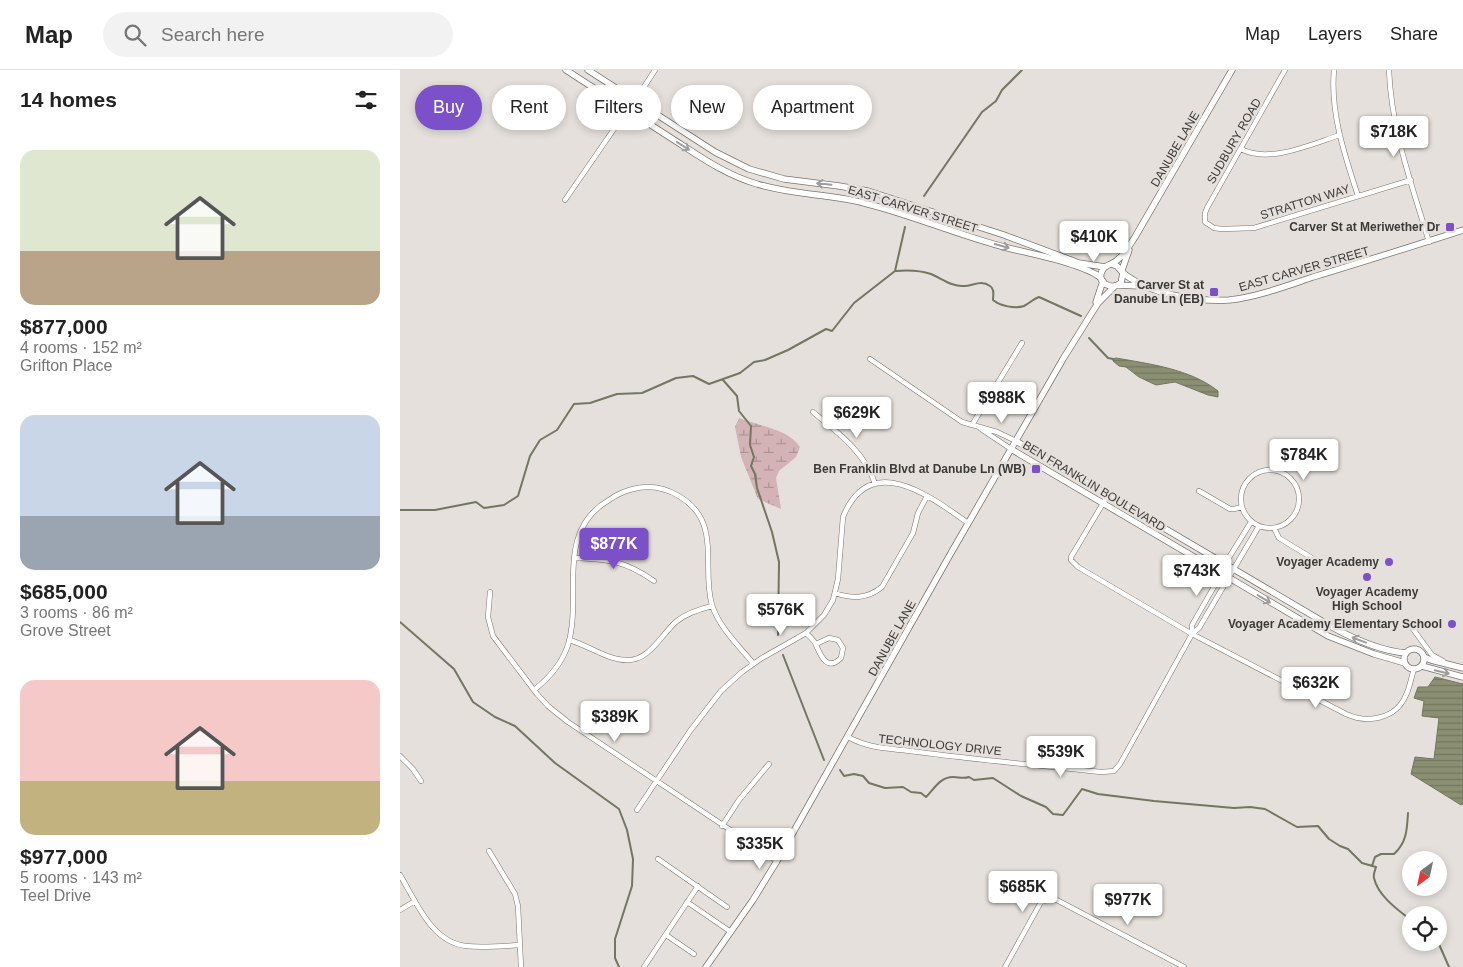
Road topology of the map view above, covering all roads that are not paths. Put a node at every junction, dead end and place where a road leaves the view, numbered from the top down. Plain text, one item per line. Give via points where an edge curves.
1 (566, 70) edge
2 (588, 70) edge
3 (655, 70) edge
4 (1232, 70) edge
5 (1285, 70) edge
6 (1334, 70) edge
7 (1389, 70) edge
8 (589, 85) edge
9 (611, 85) edge
10 (645, 85) edge
11 (661, 117) edge
12 (613, 130) edge
13 (659, 130) edge
14 (1340, 136) junction
15 (1241, 149) junction
16 (1411, 180) junction
17 (1358, 196) junction
18 (565, 200) dead end
19 (1205, 222) joint
20 (1463, 230) edge
21 (1135, 237) junction
22 (1429, 242) junction
23 (1111, 264) junction
24 (1104, 267) junction
25 (1123, 272) junction
26 (1102, 280) junction
27 (1116, 286) junction
28 (1147, 287) junction
29 (1089, 315) junction
30 (1022, 343) dead end
31 (870, 359) dead end
32 (813, 412) dead end
33 (972, 425) junction
34 (980, 428) junction
35 (1016, 441) junction
36 (1011, 449) junction
37 (875, 484) junction
38 (1199, 491) dead end
39 (1108, 495) junction
40 (928, 496) junction
41 (1103, 504) junction
42 (1242, 508) junction
43 (1251, 522) junction
44 (968, 523) junction
45 (1259, 526) junction
46 (1274, 528) junction
47 (574, 558) junction
48 (1312, 558) dead end
49 (1225, 564) junction
50 (1234, 569) junction
51 (1221, 573) junction
52 (1228, 578) junction
53 (654, 581) dead end
54 (490, 592) dead end
55 (835, 593) junction
56 (712, 606) junction
57 (1413, 630) dead end
58 (806, 632) junction
59 (1192, 634) junction
60 (569, 640) junction
61 (816, 644) junction
62 (1406, 653) junction
63 (1424, 656) junction
64 (753, 663) junction
65 (1405, 663) junction
66 (1451, 665) junction
67 (1422, 666) junction
68 (1463, 668) edge
69 (1414, 669) junction
70 (1463, 677) edge
71 (534, 690) junction
72 (848, 737) junction
73 (400, 756) edge
74 (769, 764) dead end
75 (421, 781) dead end
76 (656, 782) junction
77 (638, 810) dead end
78 (722, 826) junction
79 (489, 852) dead end
80 (658, 859) dead end
81 (777, 862) junction
82 (400, 876) edge
83 (698, 886) junction
84 (415, 901) junction
85 (687, 902) junction
86 (727, 907) dead end
87 (400, 910) edge
88 (731, 932) junction
89 (666, 935) junction
90 (520, 945) junction
91 (694, 954) dead end
92 (520, 967) edge
93 (644, 967) edge
94 (706, 967) edge
95 (1005, 967) edge
96 (1184, 967) edge

1 - 8 street, EAST CARVER STREET
2 - 9 street, EAST CARVER STREET
3 - 10 street
4 - 21 street, DANUBE LANE
5 - 15 street, SUDBURY ROAD
6 - 14 street
7 - 16 street via 1396,129
24 -> 11 street, EAST CARVER STREET via 1086,265 868,191 758,172 724,158
12 - 18 street
13 -> 26 street, EAST CARVER STREET via 717,167 746,181 791,193 866,203 1092,272
14 - 15 street via 1275,154 1253,154
14 - 17 street
15 - 19 street, SUDBURY ROAD via 1207,208
16 - 17 street, STRATTON WAY
16 - 22 street
17 - 19 street, STRATTON WAY via 1254,228 1222,229
20 - 22 street, EAST CARVER STREET
21 - 23 street, DANUBE LANE
21 - 25 street, DANUBE LANE
22 - 28 street, EAST CARVER STREET via 1241,298 1198,299
23 - 24 street
23 - 25 street
24 - 26 street
25 - 27 street via 1122,280
25 - 28 street, EAST CARVER STREET
26 - 27 street via 1107,286
26 - 29 street, DANUBE LANE
27 - 28 street, EAST CARVER STREET
27 - 29 street, DANUBE LANE via 1104,295
29 - 35 street, DANUBE LANE
30 - 33 street
31 - 33 street via 945,412
32 - 37 street via 855,451
33 - 34 street
34 - 35 street
34 - 36 street
35 - 36 street, DANUBE LANE
35 - 39 street, BEN FRANKLIN BOULEVARD
36 - 41 street, BEN FRANKLIN BOULEVARD
36 - 44 street, DANUBE LANE
37 - 40 street via 899,483
37 - 55 street via 859,494 843,518
38 - 42 street via 1234,510
39 - 41 street
39 - 49 street, BEN FRANKLIN BOULEVARD
40 - 44 street
40 - 55 street via 918,513 913,533 882,587 865,597
41 - 51 street, BEN FRANKLIN BOULEVARD
41 - 59 street via 1071,560
42 - 43 street
42 - 46 street via 1243,488 1251,477 1270,470 1283,473 1296,488 1298,507 1291,519
43 - 45 street
43 - 49 street, TECHNOLOGY DRIVE
44 - 72 street, DANUBE LANE
45 - 46 street
45 - 50 street, TECHNOLOGY DRIVE
46 - 48 street via 1279,538
47 - 53 street via 619,562
47 - 56 street via 579,530 589,514 601,504 633,489 667,491 688,501 704,526
47 - 60 street
49 - 50 street, BEN FRANKLIN BOULEVARD
49 - 51 street, TECHNOLOGY DRIVE
50 - 52 street, TECHNOLOGY DRIVE
62 -> 50 street, BEN FRANKLIN BOULEVARD via 1384,649 1346,634
51 - 52 street, BEN FRANKLIN BOULEVARD
51 - 59 street, TECHNOLOGY DRIVE via 1192,625
52 - 59 street, TECHNOLOGY DRIVE via 1199,628
52 -> 65 street, BEN FRANKLIN BOULEVARD via 1342,643
54 - 71 street via 488,617 493,636
55 - 58 street via 824,615
56 - 60 street via 676,622 653,648 633,660 615,658
56 - 64 street via 724,628
57 - 66 street via 1432,655
58 - 61 street
58 - 64 street
59 - 69 street via 1341,712 1362,719 1380,719 1396,709 1406,697
59 - 72 street, TECHNOLOGY DRIVE via 1114,771 872,747
60 - 71 street via 552,672
61 - 61 street via 833,638 841,643 843,653 838,661 827,662 820,656
62 - 63 street via 1415,648
62 - 65 street
63 - 66 street
63 - 67 street
64 - 76 street via 713,699
65 - 69 street
66 - 68 street
67 - 69 street
67 -> 70 street
71 - 76 street via 568,722
72 - 81 street, DANUBE LANE
73 - 75 street
74 - 78 street
76 - 77 street
76 - 78 street
78 - 81 street
79 - 90 street via 515,894
80 - 83 street
81 - 88 street, DANUBE LANE
82 - 84 street
83 - 85 street
83 - 86 street
84 - 87 street
84 - 90 street via 434,930 449,941 465,946
85 - 88 street
85 - 89 street
88 - 94 street, DANUBE LANE
89 - 91 street
89 - 93 street
90 - 92 street
95 - 96 street via 1041,902 1053,898

